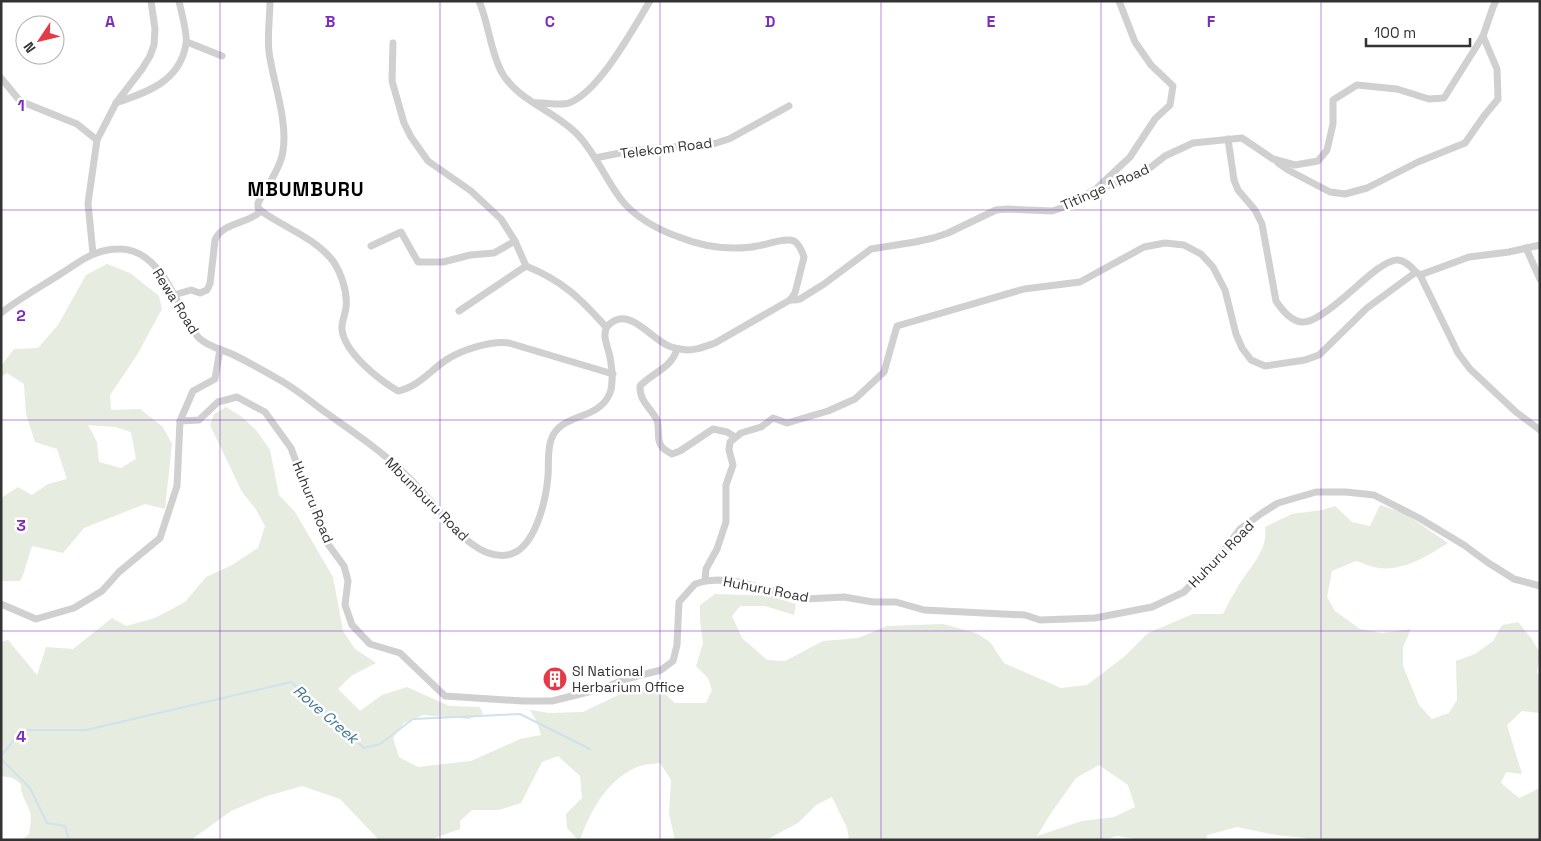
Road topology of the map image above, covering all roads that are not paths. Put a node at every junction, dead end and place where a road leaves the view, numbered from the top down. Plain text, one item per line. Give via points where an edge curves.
1 (152, 1) edge
2 (179, 1) edge
3 (270, 1) edge
4 (479, 1) edge
5 (650, 1) edge
6 (1119, 1) edge
7 (1496, 1) edge
8 (1482, 36) junction
9 (187, 42) junction
10 (393, 43) dead end
11 (222, 56) dead end
12 (1, 78) edge
13 (534, 103) junction
14 (116, 104) junction
15 (789, 106) dead end
16 (1228, 139) junction
17 (97, 140) junction
18 (595, 158) junction
19 (1273, 159) junction
20 (1094, 190) junction
21 (261, 211) junction
22 (515, 241) junction
23 (1540, 245) edge
24 (371, 246) dead end
25 (1526, 248) junction
26 (93, 254) junction
27 (526, 266) junction
28 (1418, 274) junction
29 (1540, 279) edge
30 (174, 295) junction
31 (790, 300) junction
32 (459, 312) dead end
33 (1, 313) edge
34 (606, 327) junction
35 (220, 349) junction
36 (678, 349) junction
37 (613, 374) junction
38 (180, 421) junction
39 (1540, 430) edge
40 (735, 437) junction
41 (705, 581) junction
42 (1540, 586) edge
43 (1, 604) edge

1 - 14 street via 155,28 150,56
2 - 9 street
3 - 21 street via 269,50 284,139 276,170 258,203
4 - 13 street via 502,73
5 - 13 street via 602,74 584,94 567,104
6 - 20 street via 1135,42 1151,65 1173,86 1170,105 1156,118 1130,157
7 - 8 street, Titinge 1 Road
8 - 19 street, Titinge 1 Road via 1444,98 1429,99 1397,89 1357,85 1333,100 1333,124 1327,150 1318,160 1295,165
8 - 19 street via 1497,69 1498,100 1465,144 1418,162 1367,188 1345,194 1330,192
9 - 11 street
9 - 14 street via 180,64 168,79
10 - 22 street via 392,81 411,137 428,161 501,219
12 - 17 street via 20,101 77,124
13 - 18 street via 578,134
14 - 17 street
15 - 18 street, Telekom Road via 729,139 713,144 635,150
16 - 19 street, Titinge 1 Road via 1242,138
16 - 20 street, Titinge 1 Road via 1193,144 1165,156 1146,172
16 - 28 street via 1236,185 1262,224 1276,301 1281,310 1303,322 1315,319 1372,272 1397,260 1407,263
17 - 26 street via 88,203
18 - 31 street via 621,200 632,211 677,237 712,247 754,247 787,240 798,244 804,257 795,293
20 - 31 street, Titinge 1 Road via 1071,205 1052,211 996,210 933,238 871,249 824,284 800,299
21 - 30 street via 217,235 207,290
21 - 37 street via 313,243 332,259 345,290 342,330 348,347 398,391 417,383 447,359 496,342
22 - 24 street via 494,253 443,262 418,262 401,232
22 - 27 street
23 - 25 street
25 - 28 street via 1469,257
25 - 29 street
26 - 30 street, Rewa Road via 120,248 136,251 158,270
26 - 33 street, Rewa Road
27 - 32 street
27 - 34 street via 546,274 568,290
28 - 39 street via 1458,353 1470,369
28 - 40 street via 1367,308 1319,355 1265,366 1251,360 1242,348 1225,290 1213,267 1201,254 1184,245 1165,243 1144,247 1080,282 1024,289 897,326 884,372 855,399 787,423 773,418 761,427 740,432
30 - 35 street, Rewa Road via 200,338
31 - 36 street via 715,343 696,349
34 - 36 street via 616,320 633,322 666,345
34 - 37 street, Mbumburu Road
35 - 37 street, Mbumburu Road via 281,380 366,441 403,472 463,537 478,548 499,556 516,553 524,547 536,524 544,505 553,435 567,422 592,413 601,405 609,395
35 - 38 street via 215,379 192,391
36 - 40 street via 669,365 640,386 644,403 658,422 658,440 662,448 672,454 713,429
38 - 41 street, Huhuru Road via 199,420 218,402 238,396 265,412 291,448 325,540 344,566 348,581 345,604 352,625 370,644 400,653 445,696 552,701 661,670 673,661 679,602 695,584
38 - 43 street via 177,486 160,538 102,591 74,608 36,619
40 - 41 street via 729,450 733,465 726,485 726,522 706,569
41 - 42 street, Huhuru Road via 739,582 805,599 844,597 896,602 924,610 1025,615 1040,620 1095,618 1152,607 1184,592 1240,529 1278,504 1316,492 1346,492 1374,495 1419,518 1514,579

